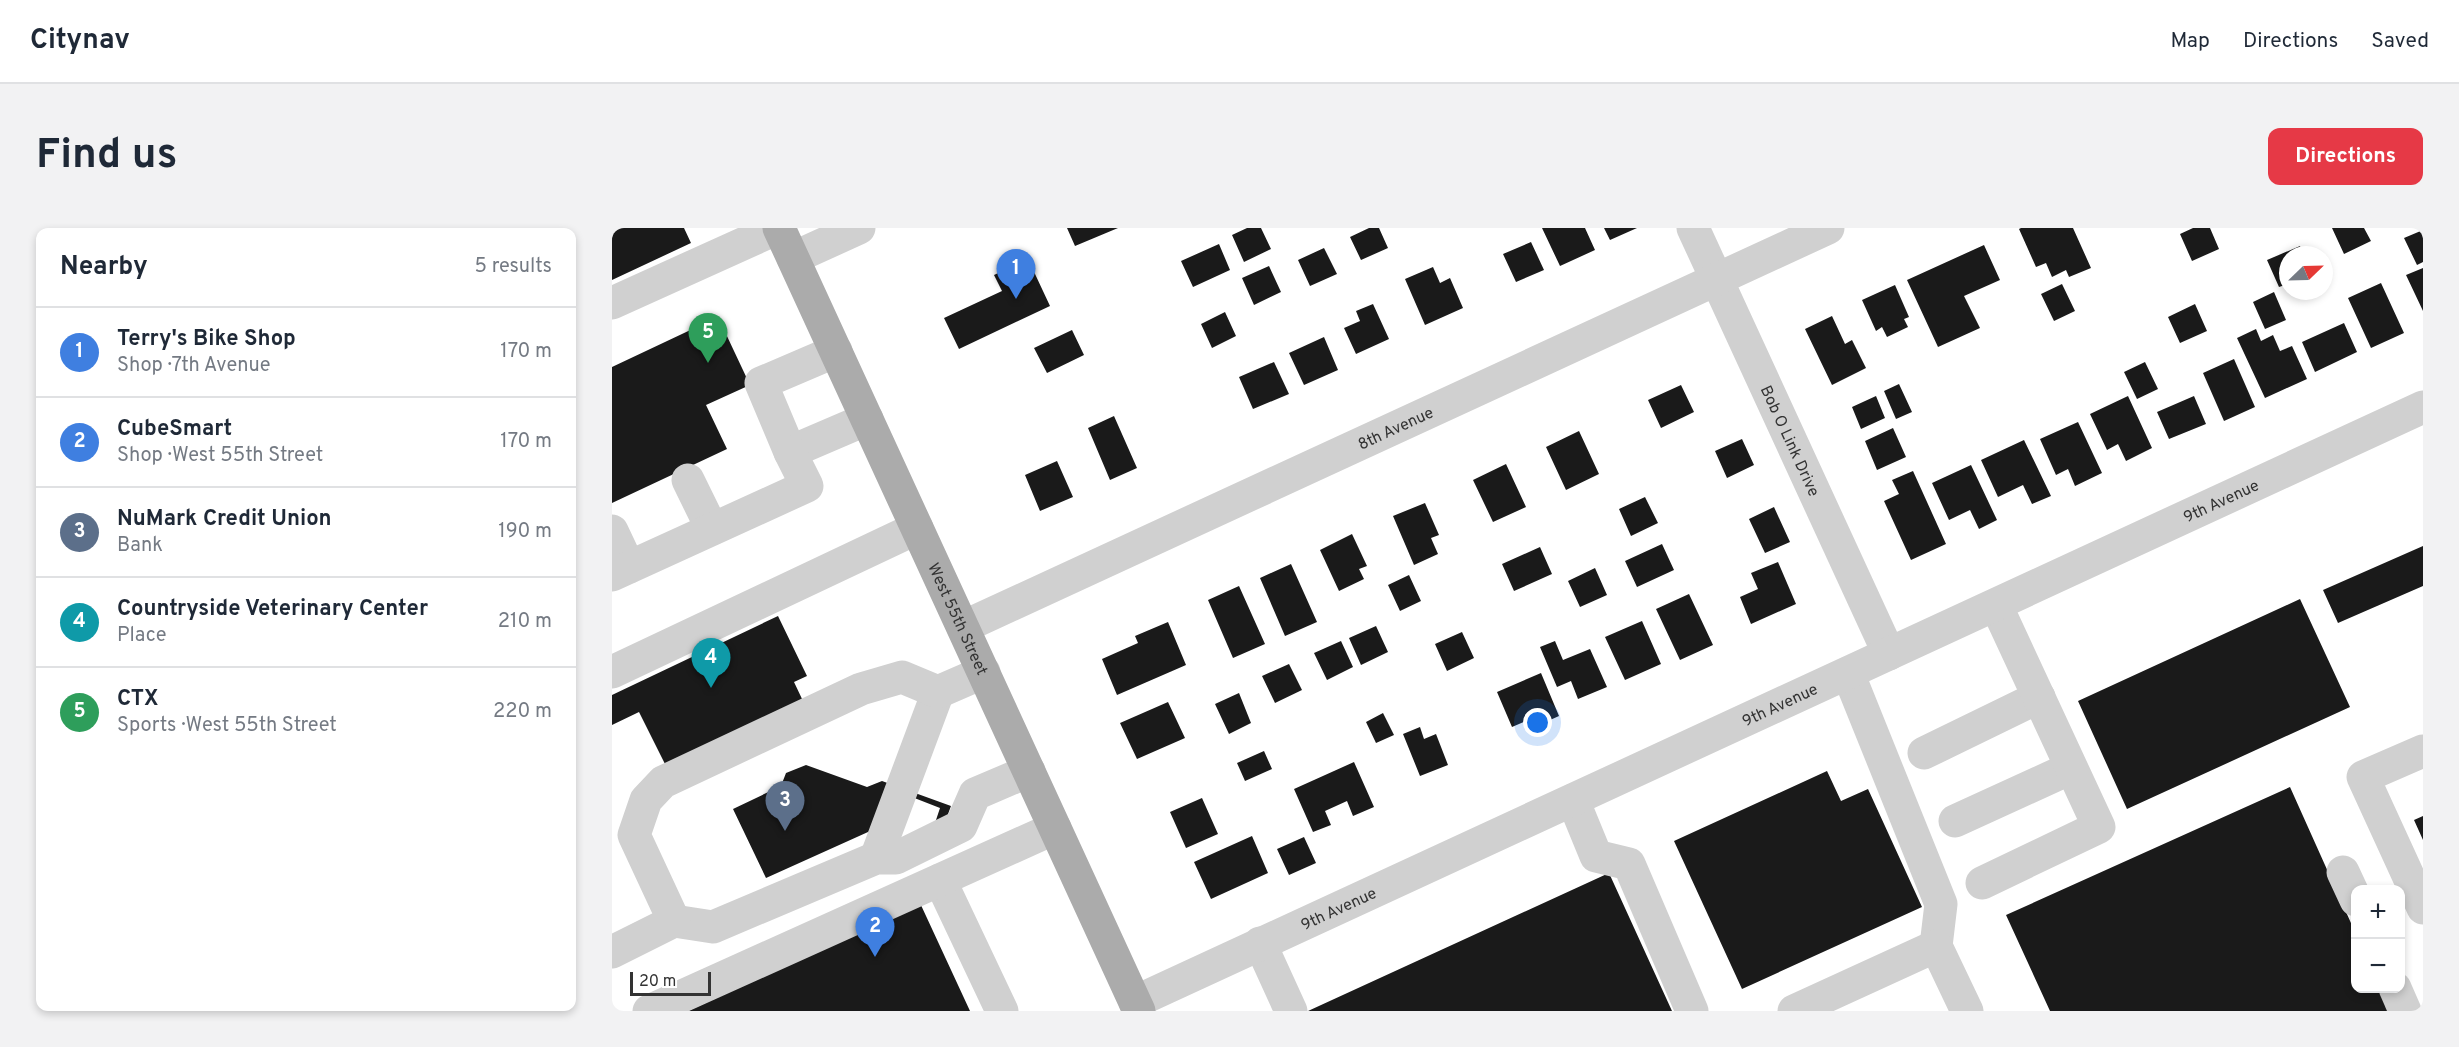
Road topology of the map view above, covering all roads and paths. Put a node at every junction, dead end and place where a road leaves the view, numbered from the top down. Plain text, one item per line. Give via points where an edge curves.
1 (778, 228) edge
2 (859, 228) edge
3 (1693, 228) edge
4 (1828, 228) edge
5 (794, 258) junction
6 (1716, 280) junction
7 (612, 303) edge
8 (836, 351) junction
9 (2423, 407) edge
10 (867, 419) junction
11 (790, 452) junction
12 (688, 480) dead end
13 (917, 528) junction
14 (712, 529) junction
15 (612, 531) edge
16 (620, 571) edge
17 (1996, 605) junction
18 (963, 627) junction
19 (1889, 654) junction
20 (612, 672) edge
21 (984, 672) junction
22 (1848, 673) junction
23 (938, 692) junction
24 (2039, 697) junction
25 (2423, 750) edge
26 (1924, 753) dead end
27 (2072, 768) junction
28 (1029, 771) junction
29 (1573, 800) junction
30 (1955, 821) dead end
31 (1055, 828) junction
32 (623, 840) edge
33 (876, 858) junction
34 (940, 880) junction
35 (1982, 883) dead end
36 (2423, 908) edge
37 (674, 921) junction
38 (1260, 943) junction
39 (1936, 946) junction
40 (612, 952) edge
41 (2397, 993) edge
42 (1137, 1007) edge
43 (649, 1011) edge
44 (1002, 1011) edge
45 (1292, 1011) edge
46 (1692, 1011) edge
47 (1794, 1011) edge
48 (1967, 1011) edge
49 (2405, 1011) edge

1 - 5 main road, West 55th Street
1 - 7 street
2 - 5 street
3 - 6 street, Bob O Link Drive
4 - 6 street, 8th Avenue
5 - 8 main road, West 55th Street
6 - 18 street, 8th Avenue
6 - 19 street, Bob O Link Drive
8 - 10 main road, West 55th Street
8 - 11 street via 761,382
9 - 17 street, 9th Avenue
10 - 11 street
10 - 13 main road, West 55th Street
11 - 14 street via 807,486
12 - 14 street
13 - 18 main road, West 55th Street
13 - 20 street
14 - 16 street
15 - 16 street
17 - 19 street, 9th Avenue
17 - 24 street
18 - 21 main road, West 55th Street
19 - 22 street, 9th Avenue
21 - 23 street
21 - 28 main road, West 55th Street
22 - 29 street, 9th Avenue
22 - 39 street via 1941,904
23 - 32 street via 902,677 861,689 659,785
23 - 33 street
24 - 26 street
24 - 27 street
25 - 36 street via 2363,777
27 - 30 street
27 - 35 street via 2099,827
28 - 31 main road, West 55th Street
28 - 33 street via 975,794 961,826 896,858
29 - 38 street, 9th Avenue
29 - 46 street via 1596,856 1629,864
31 - 34 street
31 - 42 main road, West 55th Street
32 - 37 street
33 - 37 street via 712,927
34 - 43 street
34 - 44 street
37 - 40 street
38 - 42 street, 9th Avenue
38 - 45 street
39 - 47 street
39 - 48 street
41 - 49 street

